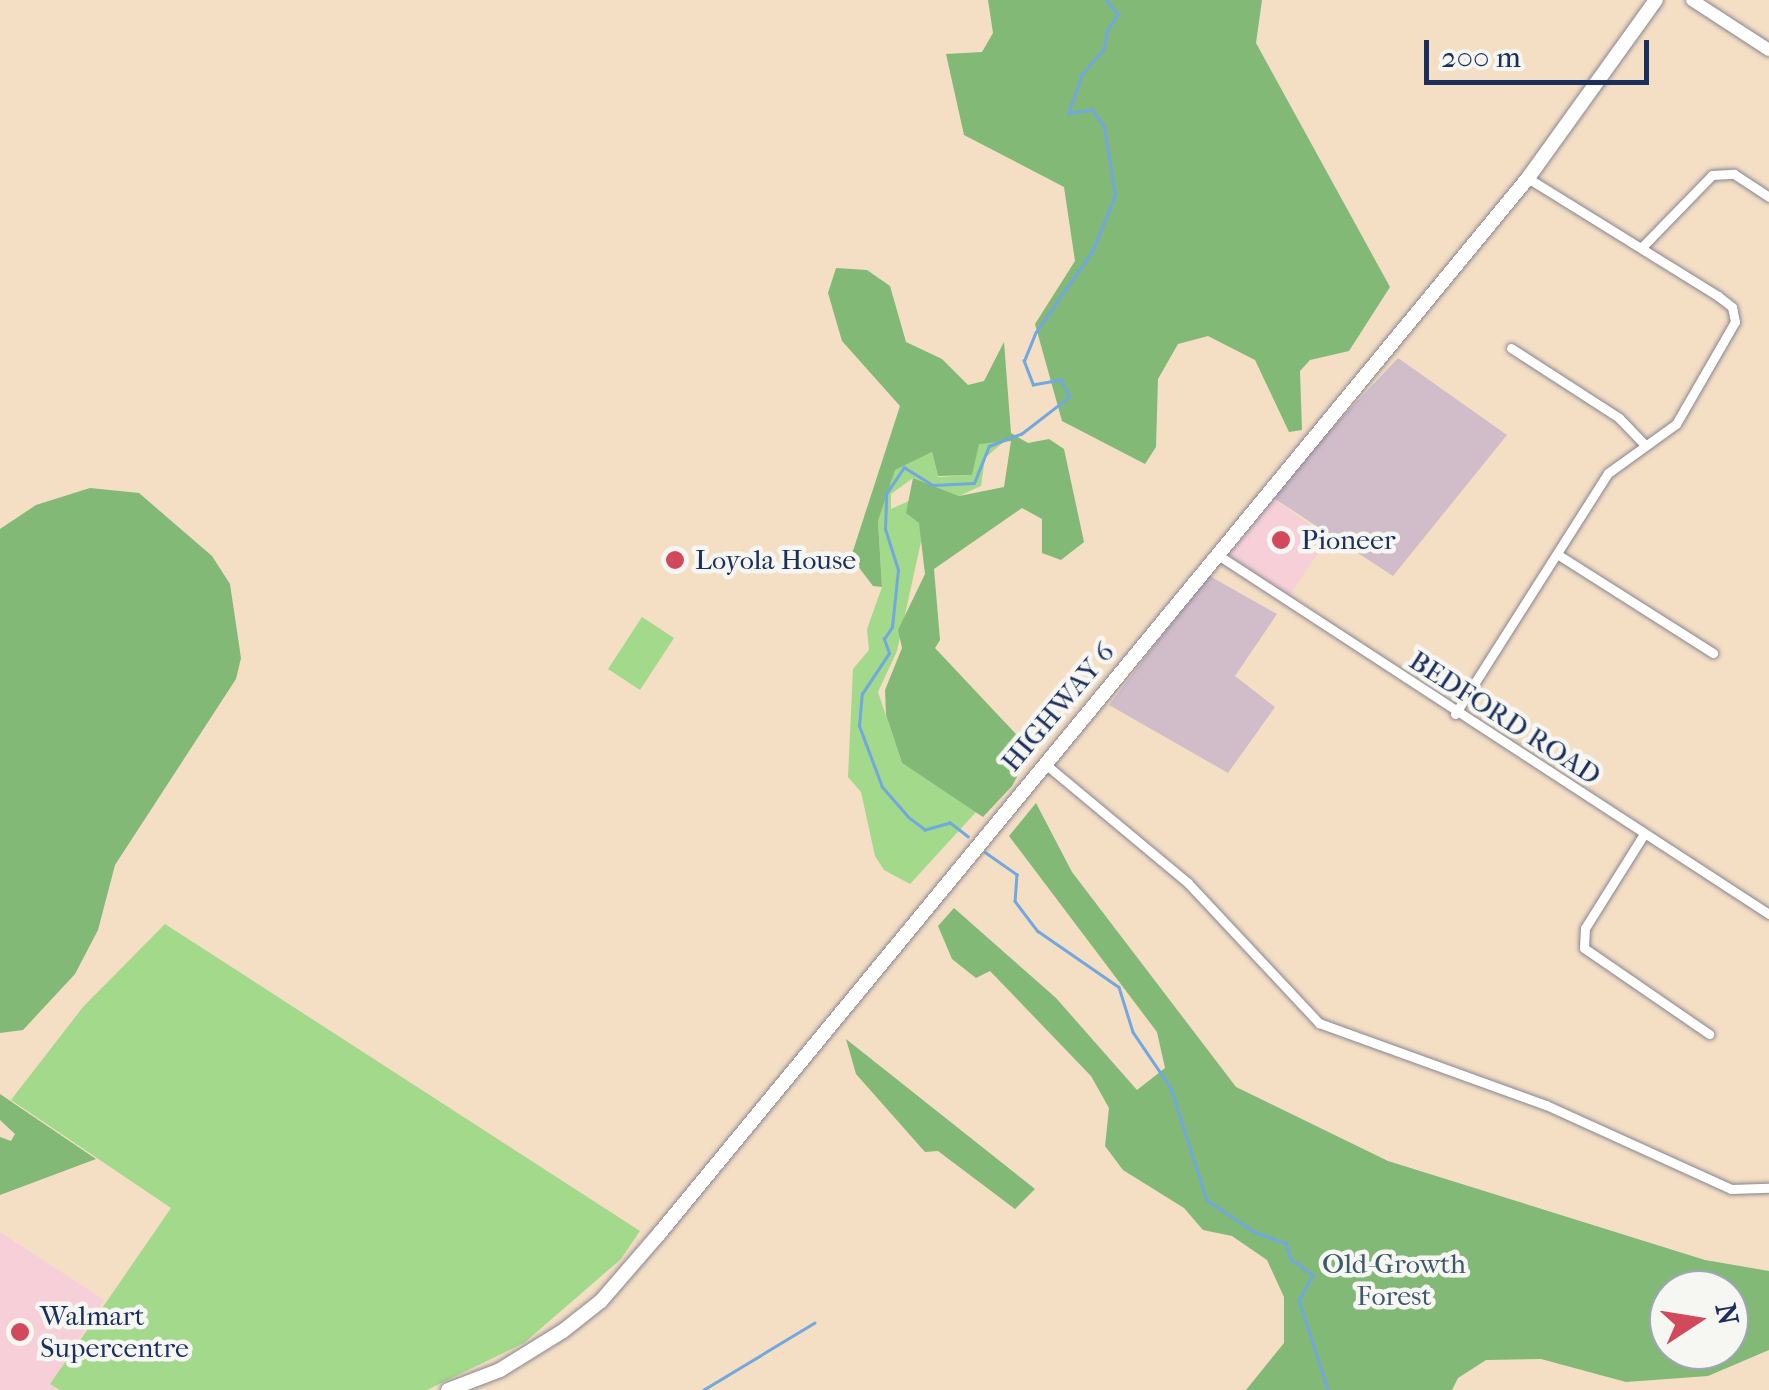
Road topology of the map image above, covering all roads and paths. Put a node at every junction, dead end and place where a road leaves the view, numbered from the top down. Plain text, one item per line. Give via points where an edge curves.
1 (1656, 0) edge
2 (1692, 0) edge
3 (1769, 50) edge
4 (1528, 178) junction
5 (1769, 197) edge
6 (1642, 247) junction
7 (1511, 348) dead end
8 (1644, 444) junction
9 (1557, 554) junction
10 (1218, 555) junction
11 (1713, 653) dead end
12 (1455, 714) junction
13 (1044, 763) junction
14 (1644, 834) junction
15 (1769, 914) edge
16 (1709, 1034) dead end
17 (1769, 1188) edge
18 (448, 1390) edge

1 - 4 main road, HIGHWAY 6
2 - 3 street
4 - 6 street
4 - 10 main road, HIGHWAY 6
5 - 6 street via 1734,174 1712,175
6 - 8 street via 1732,307 1735,322 1676,424
7 - 8 street via 1620,418
8 - 9 street via 1608,474
9 - 11 street
9 - 12 street
10 - 12 street, BEDFORD ROAD
10 - 13 main road, HIGHWAY 6
12 - 14 street, BEDFORD ROAD
13 - 17 street via 1188,883 1319,1024 1546,1105 1732,1189
13 - 18 main road, HIGHWAY 6 via 600,1301 500,1370
14 - 15 street, BEDFORD ROAD
14 - 16 street via 1585,928 1584,948

